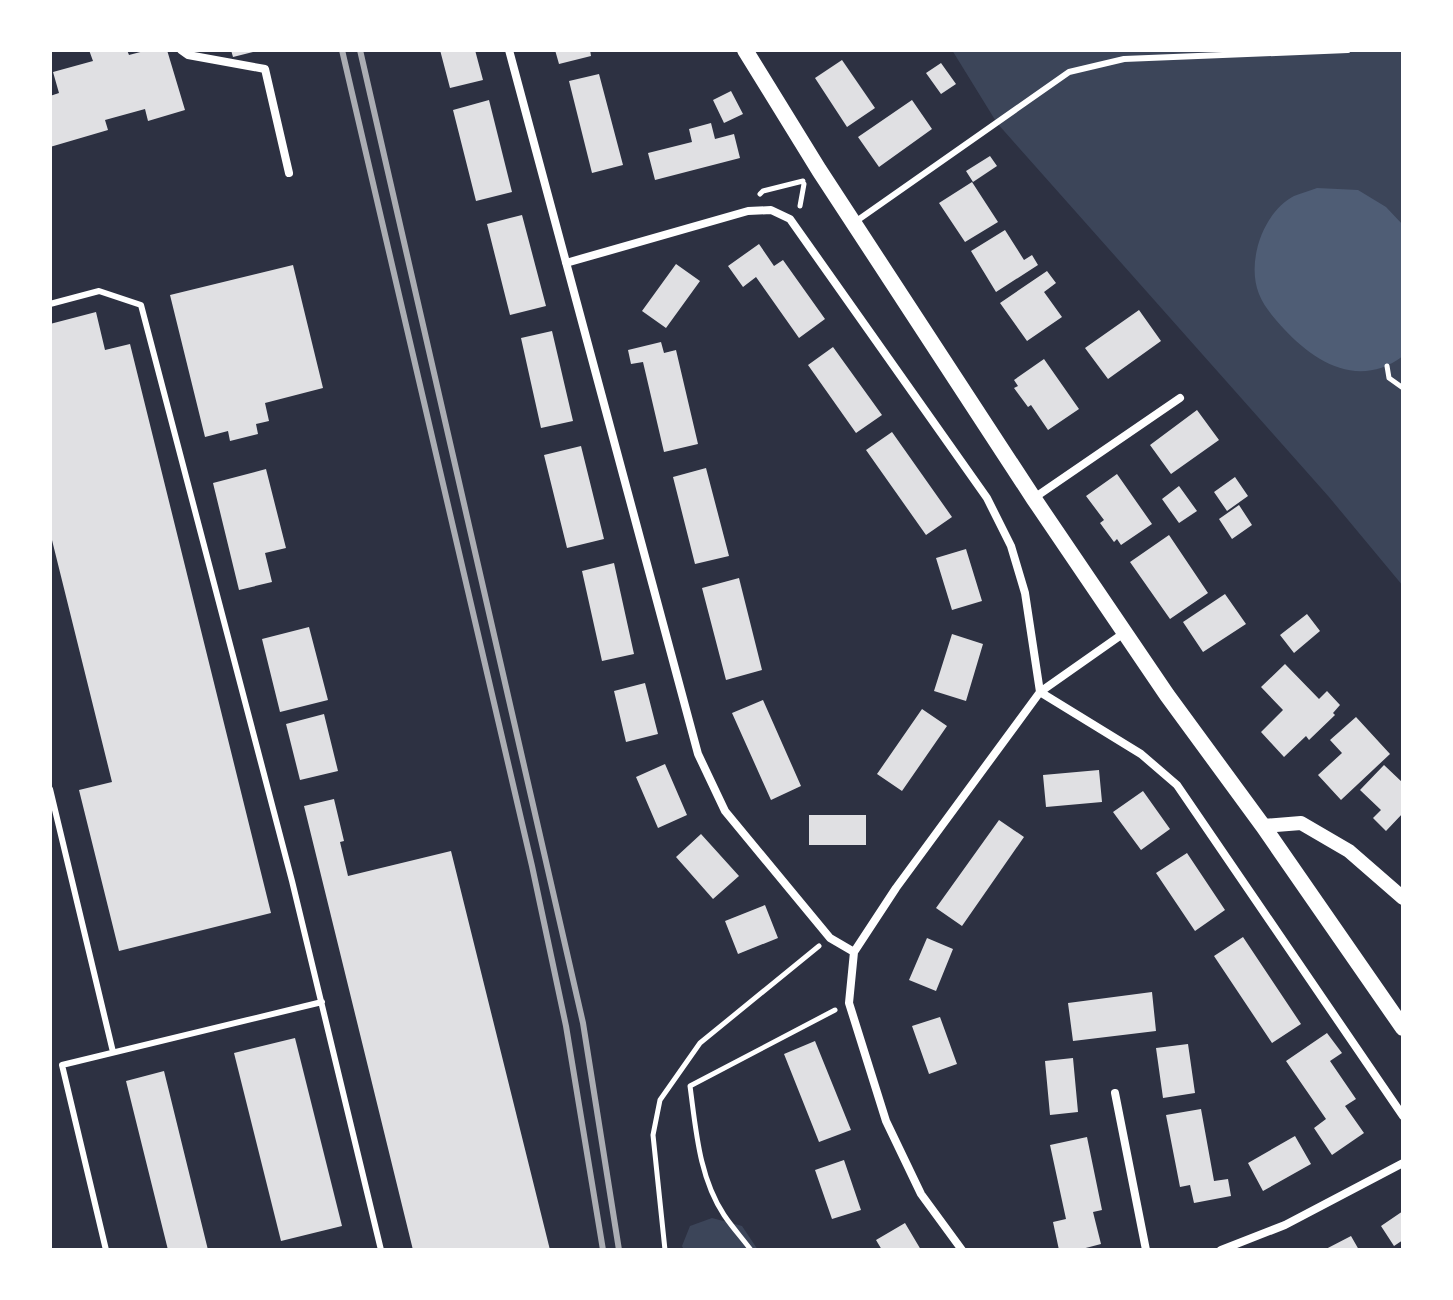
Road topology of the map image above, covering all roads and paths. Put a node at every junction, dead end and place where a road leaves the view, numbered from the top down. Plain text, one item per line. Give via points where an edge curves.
1 (181, 50) edge
2 (509, 50) edge
3 (745, 50) edge
4 (1348, 50) edge
5 (819, 170) junction
6 (289, 173) dead end
7 (804, 180) junction
8 (748, 211) junction
9 (790, 219) junction
10 (855, 222) junction
11 (566, 263) junction
12 (50, 304) edge
13 (1387, 366) dead end
14 (1403, 388) edge
15 (1180, 398) dead end
16 (1034, 499) junction
17 (1125, 633) junction
18 (1040, 692) junction
19 (50, 789) edge
20 (1263, 826) junction
21 (1403, 898) edge
22 (830, 938) junction
23 (854, 952) junction
24 (322, 1002) junction
25 (849, 1003) junction
26 (1403, 1028) edge
27 (113, 1052) junction
28 (1115, 1093) dead end
29 (1403, 1116) edge
30 (1403, 1163) edge
31 (106, 1250) edge
32 (381, 1250) edge
33 (665, 1250) edge
34 (751, 1250) edge
35 (962, 1250) edge
36 (1146, 1250) edge
37 (1221, 1250) edge

1 - 6 street via 265,69
2 - 11 street
3 - 5 main road
4 - 10 lane via 1124,59 1069,72
5 - 7 path
5 - 10 main road
7 - 8 path via 763,191
7 - 9 path via 800,208
8 - 9 street via 771,210
8 - 11 street
9 - 18 street via 987,498 1011,546 1025,593
10 - 16 main road
11 - 22 street via 698,754 725,811
12 - 24 lane via 99,291 141,305
13 - 14 path via 1389,378
15 - 16 street
16 - 17 main road
17 - 18 street
17 - 20 main road
18 - 23 street
18 - 29 street via 1141,754 1177,785
19 - 27 lane
20 - 21 street via 1301,823 1349,851
20 - 26 main road
22 - 23 street
22 - 33 path via 700,1043 660,1100 653,1135
23 - 25 street
24 - 27 lane
24 - 32 lane
25 - 34 path via 690,1086 706,1179
25 - 35 street via 886,1121 921,1194
27 - 31 lane via 62,1065
28 - 36 street
30 - 37 street via 1285,1225

